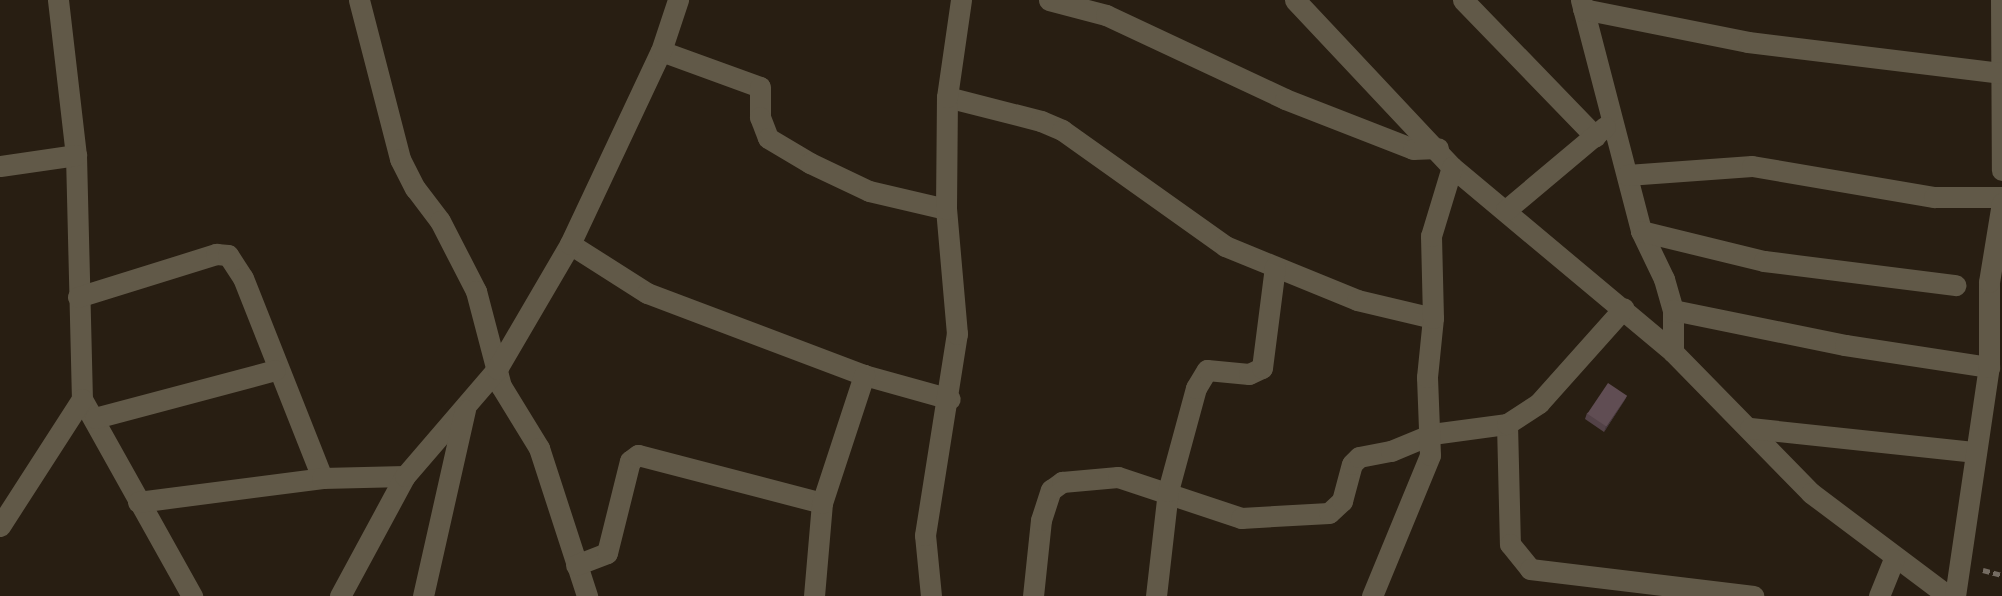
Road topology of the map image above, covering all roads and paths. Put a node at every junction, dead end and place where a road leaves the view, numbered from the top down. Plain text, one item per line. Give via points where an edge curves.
1 (58, 0) edge
2 (359, 0) edge
3 (677, 0) edge
4 (961, 0) edge
5 (1049, 0) edge
6 (1295, 0) edge
7 (1463, 0) edge
8 (2001, 0) edge
9 (1582, 4) edge
10 (661, 51) junction
11 (2000, 73) edge
12 (947, 97) junction
13 (1615, 118) junction
14 (1595, 136) junction
15 (1438, 148) junction
16 (76, 155) junction
17 (0, 166) edge
18 (1452, 167) junction
19 (2002, 170) edge
20 (1627, 175) junction
21 (2002, 197) edge
22 (2002, 203) edge
23 (946, 209) junction
24 (1506, 210) junction
25 (1641, 231) junction
26 (570, 244) junction
27 (1275, 267) junction
28 (1955, 285) dead end
29 (78, 297) junction
30 (1624, 308) junction
31 (1673, 310) junction
32 (1433, 318) junction
33 (1673, 352) junction
34 (497, 369) junction
35 (275, 370) junction
36 (864, 375) junction
37 (1992, 380) edge
38 (82, 399) junction
39 (950, 399) junction
40 (466, 405) junction
41 (95, 418) junction
42 (1507, 424) junction
43 (1750, 428) junction
44 (1432, 434) junction
45 (1976, 452) junction
46 (405, 476) junction
47 (322, 478) junction
48 (1168, 491) junction
49 (138, 502) junction
50 (822, 503) junction
51 (0, 526) edge
52 (1894, 559) junction
53 (576, 565) junction
54 (192, 596) edge
55 (340, 596) edge
56 (423, 596) edge
57 (587, 596) edge
58 (814, 596) edge
59 (931, 596) edge
60 (1033, 596) edge
61 (1156, 596) edge
62 (1372, 596) edge
63 (1753, 596) edge
64 (1880, 596) edge
65 (1948, 596) edge
66 (1955, 596) edge

1 - 16 street
2 - 34 street via 400,159 440,221 476,291
3 - 10 street
4 - 12 street
5 - 15 street via 1106,15 1285,99 1413,149
6 - 15 street
7 - 14 street
8 - 11 street
9 - 11 street via 1748,42
9 - 13 street
10 - 23 street via 761,87 760,117 768,138 810,163 869,191
10 - 26 street
11 - 19 street
12 - 23 street
12 - 27 street via 1041,121 1062,131 1225,246
13 - 14 street
13 - 20 street
14 - 24 street
15 - 18 street
16 - 17 street
16 - 29 street
18 - 24 street
18 - 32 street via 1430,236
20 - 21 street via 1752,166 1934,197
20 - 25 street
22 - 37 street via 1989,282
23 - 39 street via 957,334
24 - 30 street
25 - 28 street via 1764,261
25 - 31 street
26 - 34 street
26 - 36 street via 647,293
27 - 32 street via 1357,300
27 - 48 street via 1262,369 1249,374 1207,370 1196,388
29 - 35 street via 216,254 228,255 243,278
29 - 38 street
30 - 33 street
30 - 42 street via 1539,403
31 - 33 street
31 - 37 street
32 - 44 street via 1427,377
33 - 43 street
34 - 40 street
34 - 53 street via 501,386 539,448
35 - 41 street
35 - 47 street
36 - 39 street
36 - 50 street
37 - 45 street
38 - 41 street
38 - 51 street
39 - 59 street via 925,535
40 - 46 street
40 - 56 street
41 - 49 street
42 - 44 street
42 - 63 street via 1510,544 1530,569
43 - 45 street
43 - 52 street via 1811,493
44 - 48 street via 1391,451 1359,457 1352,464 1342,501 1329,513 1241,518
44 - 62 street via 1430,455
45 - 66 street
46 - 47 street
46 - 55 street
47 - 49 street
48 - 60 street via 1118,477 1062,482 1051,490 1041,520
48 - 61 street
49 - 54 street
50 - 53 street via 638,455 631,461 607,553
50 - 58 street
52 - 64 street
52 - 65 street
53 - 57 street

